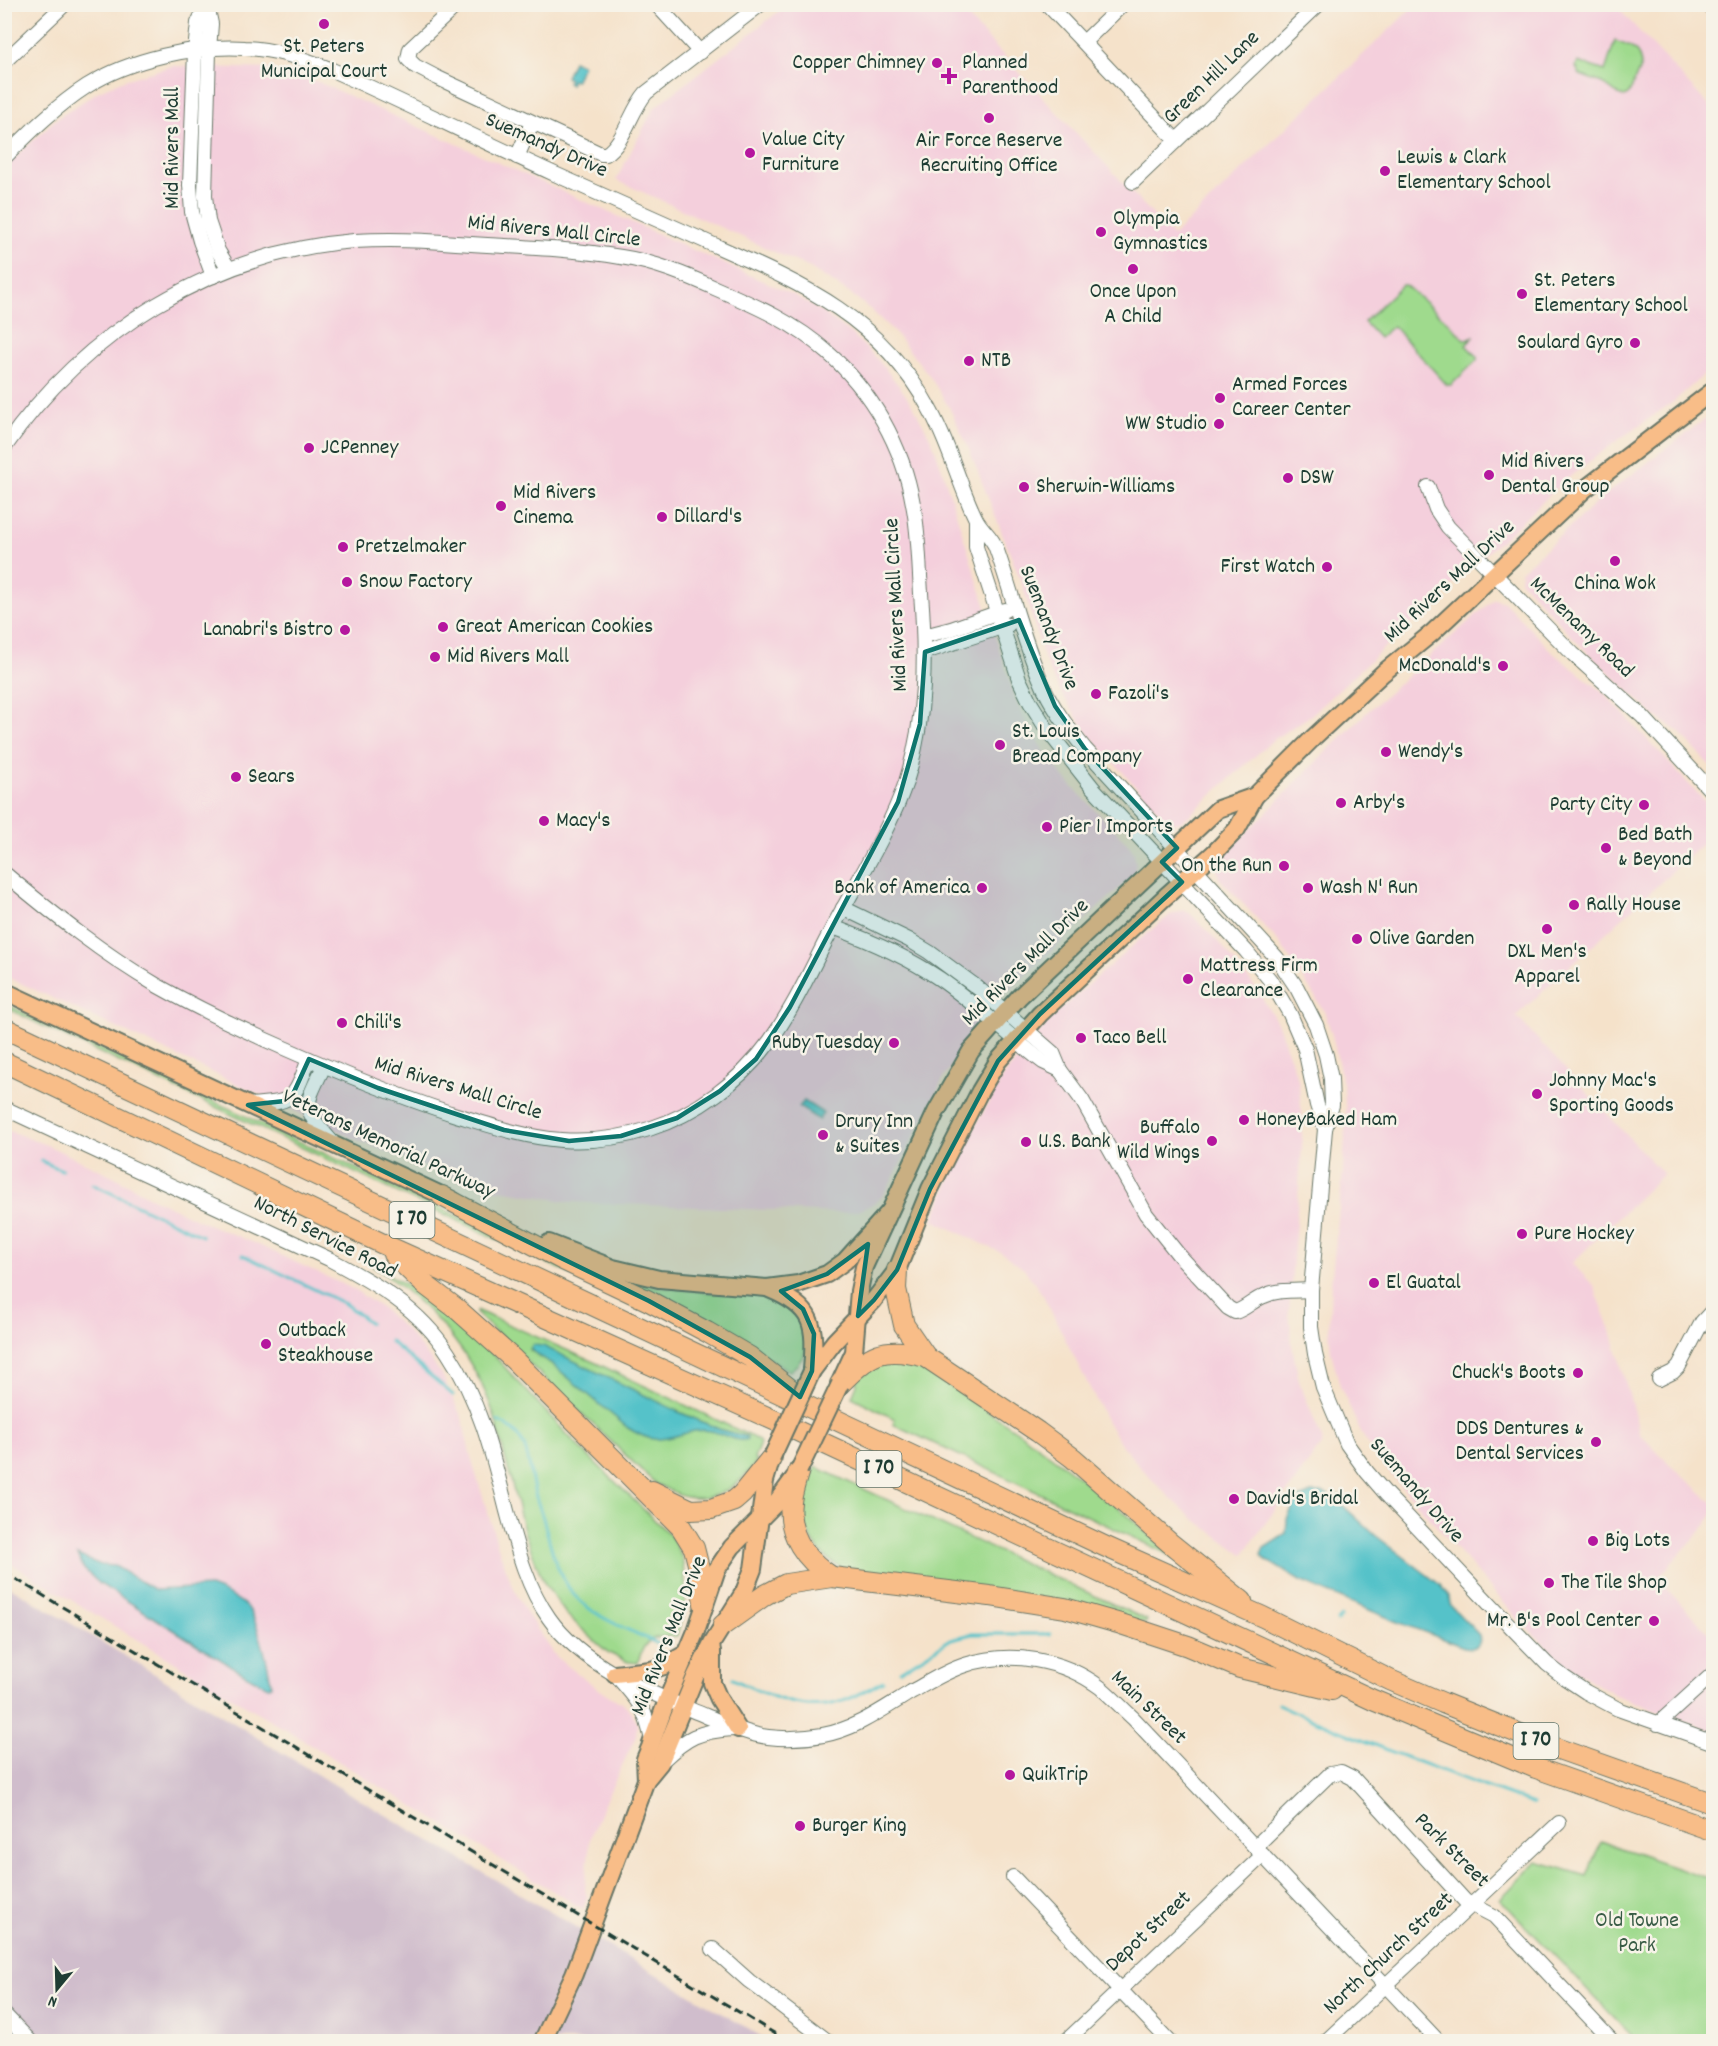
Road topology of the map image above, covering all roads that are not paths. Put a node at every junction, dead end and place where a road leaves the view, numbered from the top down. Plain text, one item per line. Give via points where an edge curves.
1 (65, 4) edge
2 (458, 4) edge
3 (656, 4) edge
4 (761, 4) edge
5 (1047, 4) edge
6 (1123, 4) edge
7 (1319, 4) edge
8 (1708, 4) edge
9 (207, 5) edge
10 (1713, 11) edge
11 (1084, 42) junction
12 (202, 50) junction
13 (700, 52) junction
14 (7, 55) edge
15 (532, 123) junction
16 (1176, 140) junction
17 (517, 157) junction
18 (4, 158) edge
19 (1133, 182) dead end
20 (229, 269) junction
21 (213, 276) junction
22 (1713, 390) edge
23 (4, 448) edge
24 (1428, 487) dead end
25 (976, 520) junction
26 (1494, 573) junction
27 (1014, 606) junction
28 (998, 613) junction
29 (1019, 620) junction
30 (1002, 627) junction
31 (924, 636) junction
32 (925, 652) junction
33 (1713, 794) edge
34 (1255, 796) junction
35 (1177, 848) junction
36 (1162, 862) junction
37 (1196, 869) junction
38 (4, 873) edge
39 (1182, 882) junction
40 (843, 908) junction
41 (833, 927) junction
42 (4, 991) edge
43 (1000, 1017) junction
44 (4, 1028) edge
45 (1022, 1035) junction
46 (309, 1059) junction
47 (4, 1062) edge
48 (324, 1065) junction
49 (248, 1105) junction
50 (4, 1108) edge
51 (1325, 1129) junction
52 (336, 1146) junction
53 (442, 1196) junction
54 (889, 1212) junction
55 (383, 1244) junction
56 (897, 1270) junction
57 (767, 1288) junction
58 (1311, 1290) junction
59 (1713, 1309) edge
60 (858, 1316) junction
61 (926, 1357) junction
62 (812, 1371) junction
63 (1659, 1379) dead end
64 (840, 1384) junction
65 (819, 1413) junction
66 (772, 1457) junction
67 (799, 1470) junction
68 (644, 1488) junction
69 (759, 1519) junction
70 (832, 1577) junction
71 (704, 1604) junction
72 (1263, 1617) junction
73 (723, 1625) junction
74 (712, 1643) junction
75 (687, 1653) junction
76 (1713, 1673) edge
77 (615, 1674) junction
78 (1373, 1700) junction
79 (675, 1703) junction
80 (1658, 1724) junction
81 (738, 1729) junction
82 (652, 1740) junction
83 (1713, 1743) edge
84 (660, 1763) junction
85 (646, 1780) junction
86 (1713, 1804) edge
87 (1559, 1823) dead end
88 (1713, 1831) edge
89 (1259, 1851) junction
90 (1013, 1877) dead end
91 (1473, 1905) junction
92 (713, 1949) dead end
93 (1386, 1986) junction
94 (1120, 1988) junction
95 (4, 2014) edge
96 (31, 2042) edge
97 (542, 2042) edge
98 (829, 2042) edge
99 (1065, 2042) edge
100 (1170, 2042) edge
101 (1325, 2042) edge
102 (1439, 2042) edge
103 (1613, 2042) edge

1 - 14 street
2 - 15 street via 410,49 408,59 423,71
3 - 13 street
4 - 13 street
5 - 11 street
6 - 11 street
7 - 16 street, Green Hill Lane
8 - 10 street
9 - 12 street via 212,24
11 - 16 street
12 - 17 street, Suemandy Drive via 245,48 310,61
12 - 18 street, Suemandy Drive via 170,54 102,78 41,122
12 - 20 street, Mid Rivers Mall via 205,196 212,231
12 - 21 street, Mid Rivers Mall via 190,184 195,222
13 - 15 street via 646,93 616,146 606,154 595,153
15 - 17 street
16 - 19 street, Green Hill Lane
17 - 25 street, Suemandy Drive via 796,282 857,322 895,360 929,407
20 - 21 street, Mid Rivers Mall Circle
20 - 31 street, Mid Rivers Mall Circle via 277,255 348,242 385,240 572,252 650,263 777,316 818,345 851,376 892,438 913,501
21 - 23 street, Mid Rivers Mall Circle via 178,292 104,339 46,394
22 - 26 main road, Mid Rivers Mall Drive via 1585,489
24 - 26 street, McMenamy Road via 1448,527
25 - 27 street, Suemandy Drive via 995,544
25 - 28 street, Suemandy Drive via 976,547
26 - 33 street, McMenamy Road via 1573,654 1642,716
26 - 34 main road, Mid Rivers Mall Drive
27 - 28 street
27 - 29 street, Suemandy Drive
28 - 30 street, Suemandy Drive
28 - 31 street
29 - 30 street
29 - 35 street, Suemandy Drive via 1041,682 1068,728
30 - 32 street
30 - 36 street, Suemandy Drive via 1019,679 1048,731 1093,788
31 - 32 street, Mid Rivers Mall Circle
32 - 40 street, Mid Rivers Mall Circle via 920,724 906,780 887,828
34 - 35 main road, Mid Rivers Mall Drive via 1218,809
34 - 37 main road, Mid Rivers Mall Drive via 1237,830
35 - 36 main road, Mid Rivers Mall Drive
35 - 37 street, Suemandy Drive
36 - 39 street, Suemandy Drive
36 - 43 main road, Mid Rivers Mall Drive
37 - 39 main road, Mid Rivers Mall Drive
37 - 51 street, Suemandy Drive via 1277,958 1316,1025 1330,1079 1332,1105
38 - 46 street, Mid Rivers Mall Circle via 68,926 157,985
39 - 45 main road, Mid Rivers Mall Drive
39 - 51 street, Suemandy Drive via 1270,980 1290,1014 1305,1049
40 - 41 street, Mid Rivers Mall Circle
40 - 43 street via 909,940 955,970
41 - 43 street via 905,957
41 - 48 street, Mid Rivers Mall Circle via 780,1025 756,1059 700,1105 650,1129 594,1140 524,1135 418,1103
42 - 49 main road, Veterans Memorial Parkway
43 - 45 street
43 - 54 main road, Mid Rivers Mall Drive via 971,1051 954,1080
44 - 65 highway, I 70
45 - 56 main road, Mid Rivers Mall Drive via 998,1061 967,1116 930,1189
45 - 58 street via 1043,1062 1060,1070 1082,1100 1146,1214 1228,1308 1235,1312 1243,1310 1274,1292
46 - 48 street, Mid Rivers Mall Circle
46 - 49 street via 293,1094 285,1101
47 - 55 highway, I 70
48 - 52 street via 308,1111
49 - 52 main road, Veterans Memorial Parkway
50 - 77 street, North Service Road via 346,1268 399,1300 426,1325 467,1383 481,1417 516,1546 532,1588 549,1619 566,1637
51 - 58 street, Suemandy Drive
52 - 53 main road, Veterans Memorial Parkway
53 - 57 main road, Veterans Memorial Parkway via 613,1268 659,1279
53 - 65 highway via 724,1342 750,1357
54 - 57 main road, Veterans Memorial Parkway via 845,1261 827,1274 798,1284
54 - 60 main road, Mid Rivers Mall Drive via 864,1267
55 - 68 highway via 513,1359
55 - 78 highway, I 70 via 776,1421
56 - 60 main road, Mid Rivers Mall Drive
56 - 61 highway via 896,1289 904,1325
57 - 62 main road, Veterans Memorial Parkway via 789,1298 811,1322
58 - 80 street, Suemandy Drive via 1311,1327 1323,1387 1347,1444 1367,1472 1547,1664 1586,1692
59 - 63 street via 1679,1366
60 - 62 main road, Mid Rivers Mall Drive
60 - 64 main road, Mid Rivers Mall Drive via 854,1352
61 - 64 highway via 905,1351 880,1352 863,1361
61 - 72 highway via 1073,1458
62 - 66 main road, Mid Rivers Mall Drive, bridge
64 - 67 main road, Mid Rivers Mall Drive, bridge
65 - 72 highway, I 70
66 - 68 highway via 734,1501 711,1509 691,1510
66 - 69 main road, Mid Rivers Mall Drive
67 - 69 main road, Mid Rivers Mall Drive
67 - 70 highway via 791,1502 791,1523 809,1559
68 - 71 highway via 681,1527 694,1548
69 - 71 main road, Mid Rivers Mall Drive via 717,1569
69 - 73 main road, Mid Rivers Mall Drive via 753,1569
70 - 73 highway via 786,1584
70 - 78 highway via 1065,1608 1121,1623 1240,1668
71 - 75 main road, Mid Rivers Mall Drive
72 - 86 highway, I 70 via 1443,1703
73 - 74 main road, Mid Rivers Mall Drive
74 - 79 main road, Mid Rivers Mall Drive
74 - 81 main road via 712,1683
75 - 77 main road via 651,1670
75 - 79 main road, Mid Rivers Mall Drive
76 - 80 street
77 - 79 street, North Service Road
77 - 82 street via 644,1709
78 - 88 highway, I 70 via 1536,1768
79 - 81 street, Main Street
79 - 82 main road, Mid Rivers Mall Drive
79 - 84 main road, Mid Rivers Mall Drive
80 - 83 street, Suemandy Drive
81 - 84 street via 694,1735
81 - 89 street, Main Street via 770,1737 825,1734 864,1720 938,1677 982,1660 1014,1658 1045,1662 1077,1673 1109,1695
82 - 85 main road, Mid Rivers Mall Drive via 645,1759
84 - 85 main road, Mid Rivers Mall Drive
85 - 97 main road, Mid Rivers Mall Drive via 574,1974
87 - 91 street, North Church Street
89 - 91 street, Park Street via 1330,1774 1341,1772 1353,1778 1465,1901
89 - 93 street, Main Street
89 - 94 street, Depot Street
90 - 94 street
91 - 93 street, North Church Street
91 - 103 street, Park Street via 1494,1916
92 - 98 street
93 - 101 street, North Church Street
93 - 102 street, Main Street
94 - 99 street, Depot Street
94 - 100 street
95 - 96 street

